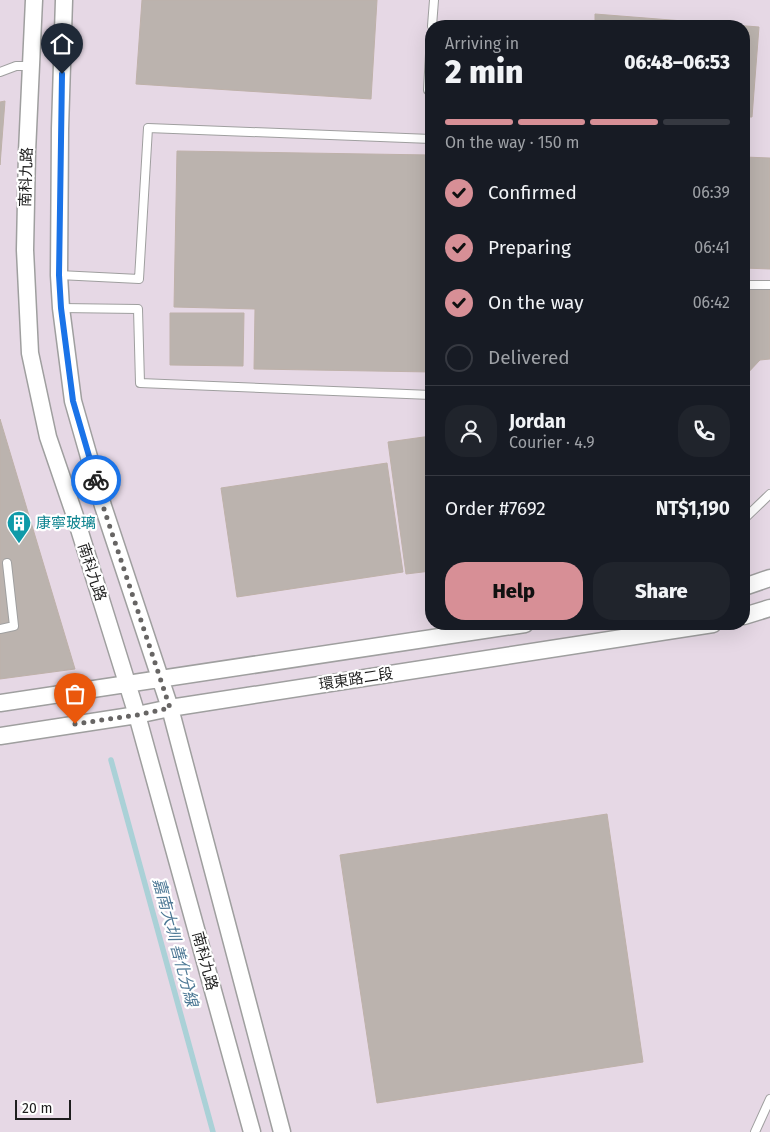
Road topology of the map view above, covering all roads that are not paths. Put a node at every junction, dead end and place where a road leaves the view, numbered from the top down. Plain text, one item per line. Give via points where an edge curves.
1 (34, 0) edge
2 (64, 0) edge
3 (434, 0) edge
4 (432, 20) edge
5 (32, 66) junction
6 (0, 72) edge
7 (425, 139) edge
8 (59, 275) junction
9 (750, 284) edge
10 (770, 285) edge
11 (61, 308) junction
12 (425, 395) edge
13 (770, 494) edge
14 (750, 513) edge
15 (7, 563) dead end
16 (770, 578) edge
17 (750, 585) edge
18 (770, 608) edge
19 (750, 614) edge
20 (0, 629) edge
21 (485, 630) edge
22 (674, 630) edge
23 (161, 678) junction
24 (128, 685) junction
25 (0, 703) edge
26 (170, 708) junction
27 (137, 715) junction
28 (0, 736) edge
29 (770, 1100) edge
30 (252, 1132) edge
31 (282, 1132) edge
32 (755, 1132) edge

1 - 5 street, 南科九路
2 - 8 street, 南科九路
3 - 4 lane
5 - 6 lane via 16,66
5 - 24 street, 南科九路 via 25,250 30,353 48,437
7 - 8 lane via 148,128 139,279
8 - 11 street, 南科九路
9 - 10 lane
11 - 12 lane via 138,309 140,383
11 - 23 street, 南科九路 via 73,401 103,506
13 - 14 lane
15 - 20 lane via 14,626
16 - 17 street
18 - 19 street
21 - 23 street, 環東路二段
22 - 26 street, 環東路二段
23 - 24 street, 環東路二段
23 - 26 street, 南科九路
24 - 25 street, 環東路二段
24 - 27 street, 南科九路
26 - 27 street, 環東路二段
26 - 31 street, 南科九路
27 - 28 street, 環東路二段
27 - 30 street, 南科九路
29 - 32 lane

